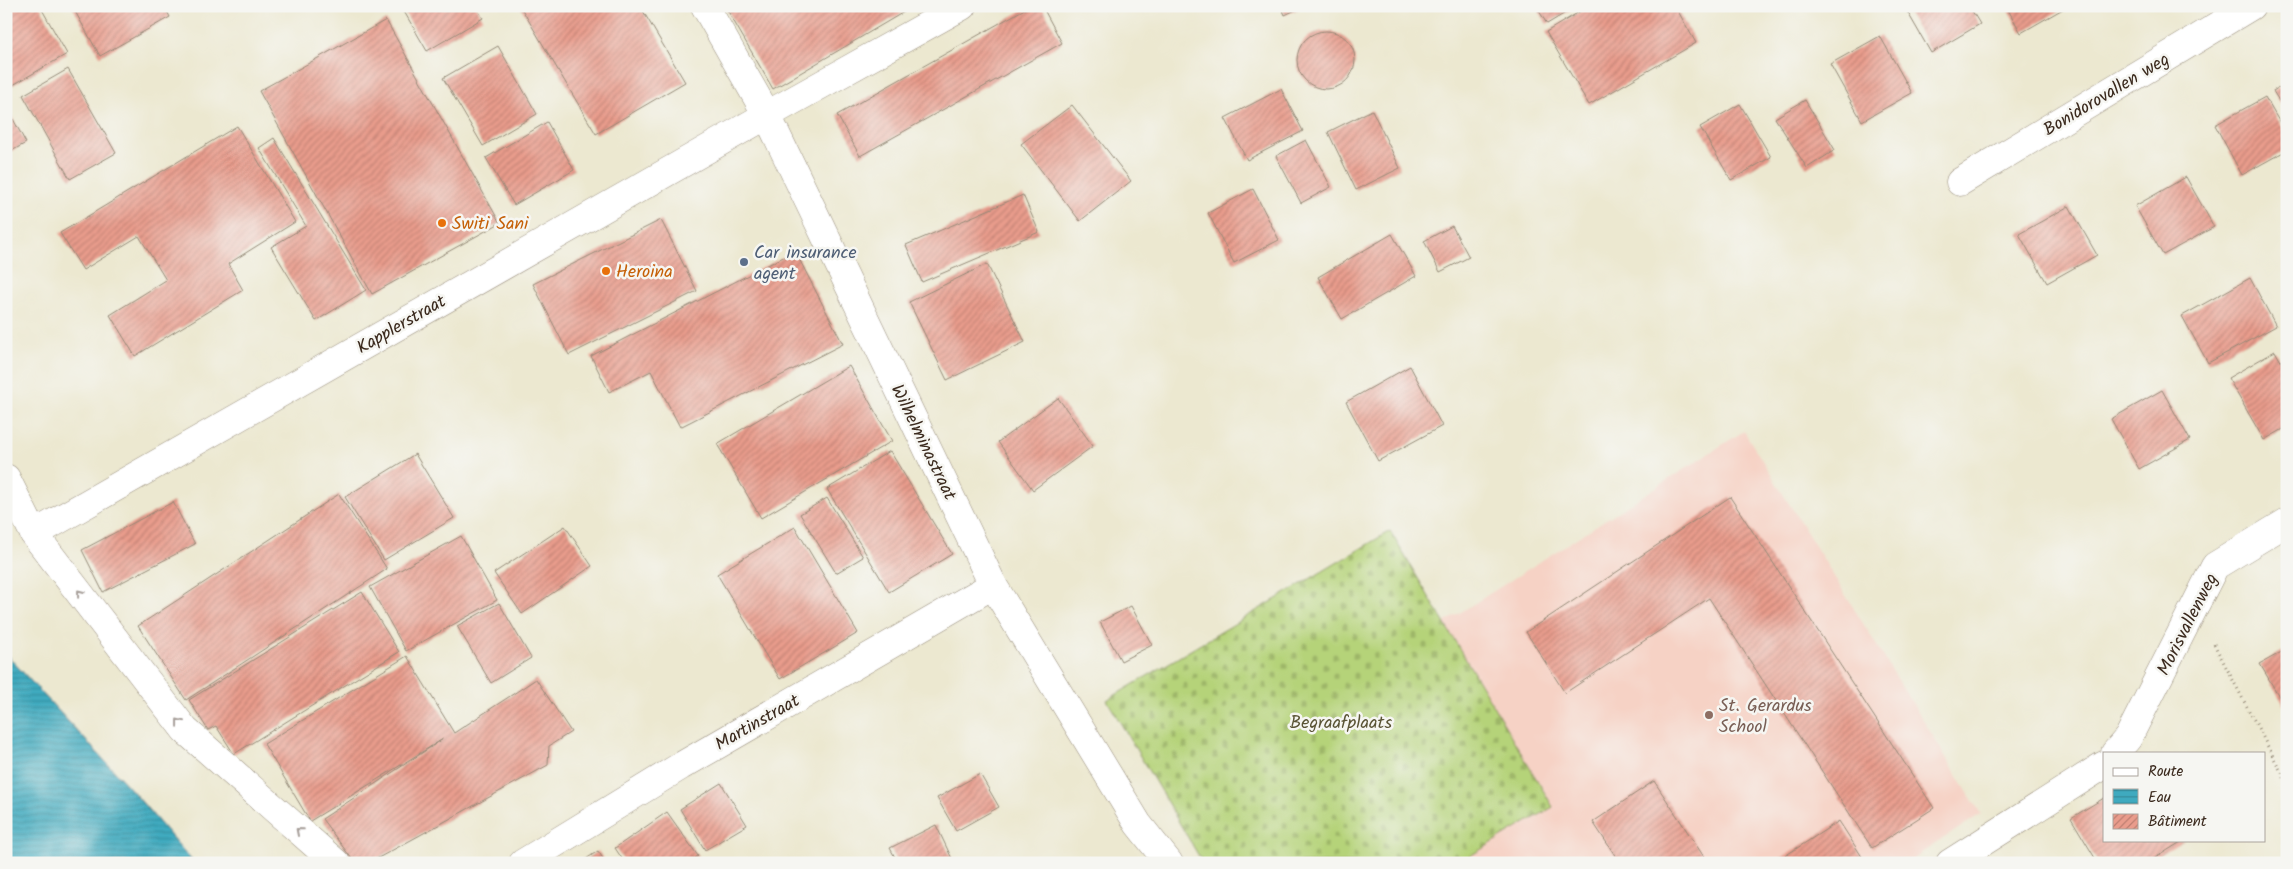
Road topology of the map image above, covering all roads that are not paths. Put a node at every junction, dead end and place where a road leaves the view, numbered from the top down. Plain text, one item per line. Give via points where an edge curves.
1 (705, 6) edge
2 (962, 6) edge
3 (2251, 6) edge
4 (767, 115) junction
5 (1960, 182) dead end
6 (6, 478) edge
7 (2287, 522) edge
8 (34, 534) junction
9 (993, 585) junction
10 (2116, 752) edge
11 (2103, 766) edge
12 (336, 863) edge
13 (523, 863) edge
14 (1169, 863) edge
15 (1950, 863) edge

1 - 4 street, Wilhelminastraat
2 - 4 street, Kapplerstraat
3 - 5 street, Bonidorovallen weg
4 - 8 street, Kapplerstraat
4 - 9 street, Wilhelminastraat
6 - 8 street
7 - 10 street, Morisvallenweg via 2215,566 2128,738
12 -> 8 street via 185,730
9 - 13 street, Martinstraat via 681,766
9 - 14 street, Wilhelminastraat via 1138,824
11 - 15 street

